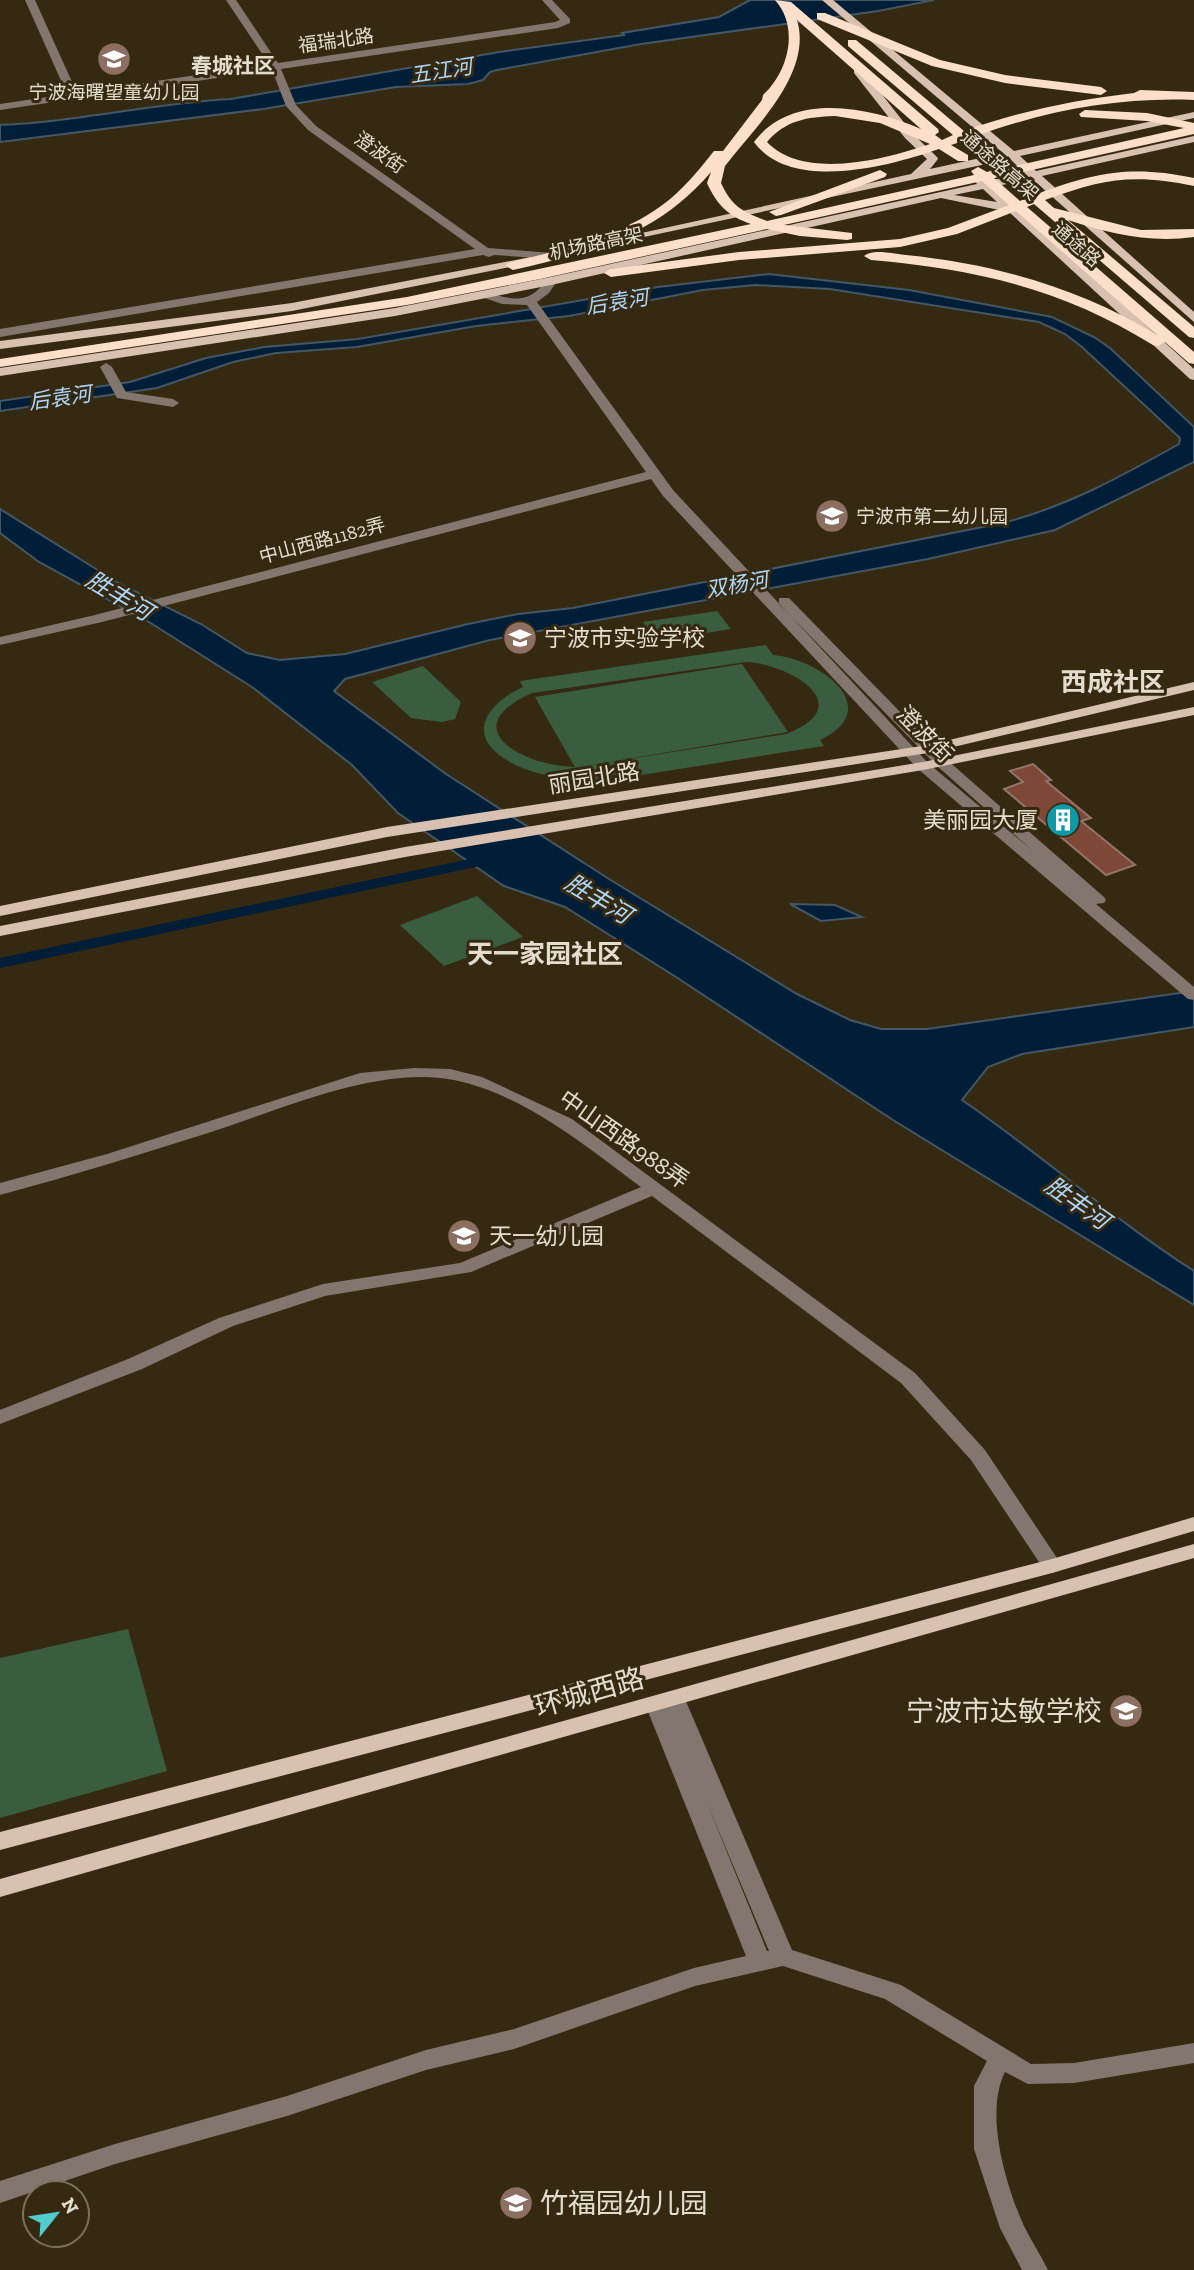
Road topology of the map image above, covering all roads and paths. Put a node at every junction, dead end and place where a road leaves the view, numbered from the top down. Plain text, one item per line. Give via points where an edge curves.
1 (30, 0) edge
2 (231, 0) edge
3 (547, 0) edge
4 (802, 0) edge
5 (827, 1) edge
6 (784, 4) edge
7 (821, 16) junction
8 (275, 66) junction
9 (858, 71) junction
10 (778, 88) junction
11 (1153, 95) junction
12 (73, 96) junction
13 (1194, 96) edge
14 (0, 107) edge
15 (1194, 115) edge
16 (1191, 130) edge
17 (1013, 156) junction
18 (964, 162) junction
19 (1032, 174) junction
20 (1194, 182) edge
21 (887, 184) junction
22 (985, 184) junction
23 (919, 199) junction
24 (1043, 205) junction
25 (1013, 210) junction
26 (776, 212) junction
27 (1194, 233) edge
28 (485, 251) junction
29 (552, 256) junction
30 (739, 256) junction
31 (507, 265) junction
32 (551, 281) junction
33 (438, 285) junction
34 (482, 295) junction
35 (532, 303) junction
36 (1194, 318) edge
37 (218, 331) junction
38 (0, 333) edge
39 (1194, 334) edge
40 (0, 345) edge
41 (0, 353) edge
42 (1194, 362) edge
43 (0, 363) edge
44 (106, 367) dead end
45 (0, 372) edge
46 (1194, 376) edge
47 (173, 403) dead end
48 (654, 474) junction
49 (767, 592) junction
50 (0, 642) edge
51 (1194, 685) edge
52 (1194, 711) edge
53 (929, 749) junction
54 (910, 752) junction
55 (941, 762) junction
56 (923, 766) junction
57 (0, 911) edge
58 (0, 931) edge
59 (1191, 988) edge
60 (655, 1188) junction
61 (0, 1189) edge
62 (0, 1417) edge
63 (1194, 1524) edge
64 (1194, 1551) edge
65 (1052, 1566) junction
66 (665, 1701) junction
67 (0, 1841) edge
68 (0, 1888) edge
69 (783, 1956) junction
70 (760, 1962) junction
71 (1194, 2053) edge
72 (1001, 2058) junction
73 (0, 2192) edge
74 (1035, 2270) edge

1 - 12 street
2 - 8 street, 澄波街
3 - 8 street, 福瑞北路 via 566,21
4 - 7 highway, 通途路高架
5 - 17 main road, 通途路
6 - 9 main road, 通途路
6 - 10 highway via 794,32 792,69
6 - 18 highway, 通途路高架
7 - 11 highway via 936,63 1005,79
7 - 24 highway, 通途路高架
8 - 12 street, 福瑞北路
8 - 28 street, 澄波街 via 291,106 331,144
9 - 18 main road, 通途路
9 - 21 main road via 933,159 925,169
10 - 16 highway via 719,166 714,183 724,204 737,212 778,229 821,236 922,232
10 - 33 highway via 755,108 691,188 664,211 594,243
11 - 13 highway
11 - 18 highway via 1078,103 1022,116 971,133 949,141 938,145 927,149 904,157 849,169 797,164 769,154 760,142 766,131 785,118 849,113 920,132 930,139 941,145 952,152
12 - 14 street, 福瑞北路
15 - 17 main road
16 - 19 main road
16 - 26 highway, 机场路高架
16 - 26 highway via 1147,117 1100,114 1020,124
16 - 37 highway, 机场路高架 via 540,275
17 - 18 main road
17 - 19 main road, 通途路
18 - 21 main road
18 - 22 main road, 通途路
18 - 42 highway, 通途路高架
19 - 22 main road
19 - 36 main road, 通途路
20 - 30 highway via 1157,174 1104,176 952,231 900,243
21 - 29 main road
22 - 23 main road
22 - 25 main road, 通途路
23 - 25 main road via 963,199
23 - 32 main road
24 - 27 highway via 1132,234
24 - 39 highway, 通途路高架
25 - 46 main road, 通途路
26 - 33 highway, 机场路高架
28 - 29 street
28 - 31 street, 澄波街
28 - 38 street
29 - 31 main road
30 - 37 highway via 568,280 393,314
30 - 42 highway via 863,256 993,272 1059,291
31 - 40 main road via 292,307
32 - 34 main road
32 - 35 street via 544,295
33 - 41 highway, 机场路高架 via 319,308
34 - 35 street
34 - 45 main road
35 - 48 street, 澄波街
37 - 43 highway, 机场路高架
44 - 47 street via 118,389
48 - 49 street, 澄波街
48 - 50 street, 中山西路1182弄
49 - 53 street, 澄波街
49 - 54 street, 澄波街
51 - 53 main road, 丽园北路
52 - 55 main road, 丽园北路
53 - 54 main road, 丽园北路
53 - 55 street, 澄波街
54 - 56 street, 澄波街
54 - 57 main road, 丽园北路 via 387,832
55 - 56 main road, 丽园北路
55 - 59 street, 澄波街
56 - 58 main road, 丽园北路 via 405,852
56 - 59 street, 澄波街
60 - 61 street, 中山西路988弄 via 566,1123 521,1100 460,1076 406,1073 366,1077
60 - 62 street via 464,1268 323,1290 226,1322
60 - 65 street, 中山西路988弄 via 908,1378 978,1455
63 - 65 main road, 环城西路
64 - 66 main road, 环城西路
65 - 67 main road, 环城西路
66 - 68 main road, 环城西路
66 - 69 street
66 - 70 street
69 - 70 street
69 - 72 street via 893,1992
70 - 73 street via 694,1978 514,2039 426,2060
71 - 72 street via 1074,2073 1028,2074
72 - 74 street via 986,2086 986,2148 1012,2228

